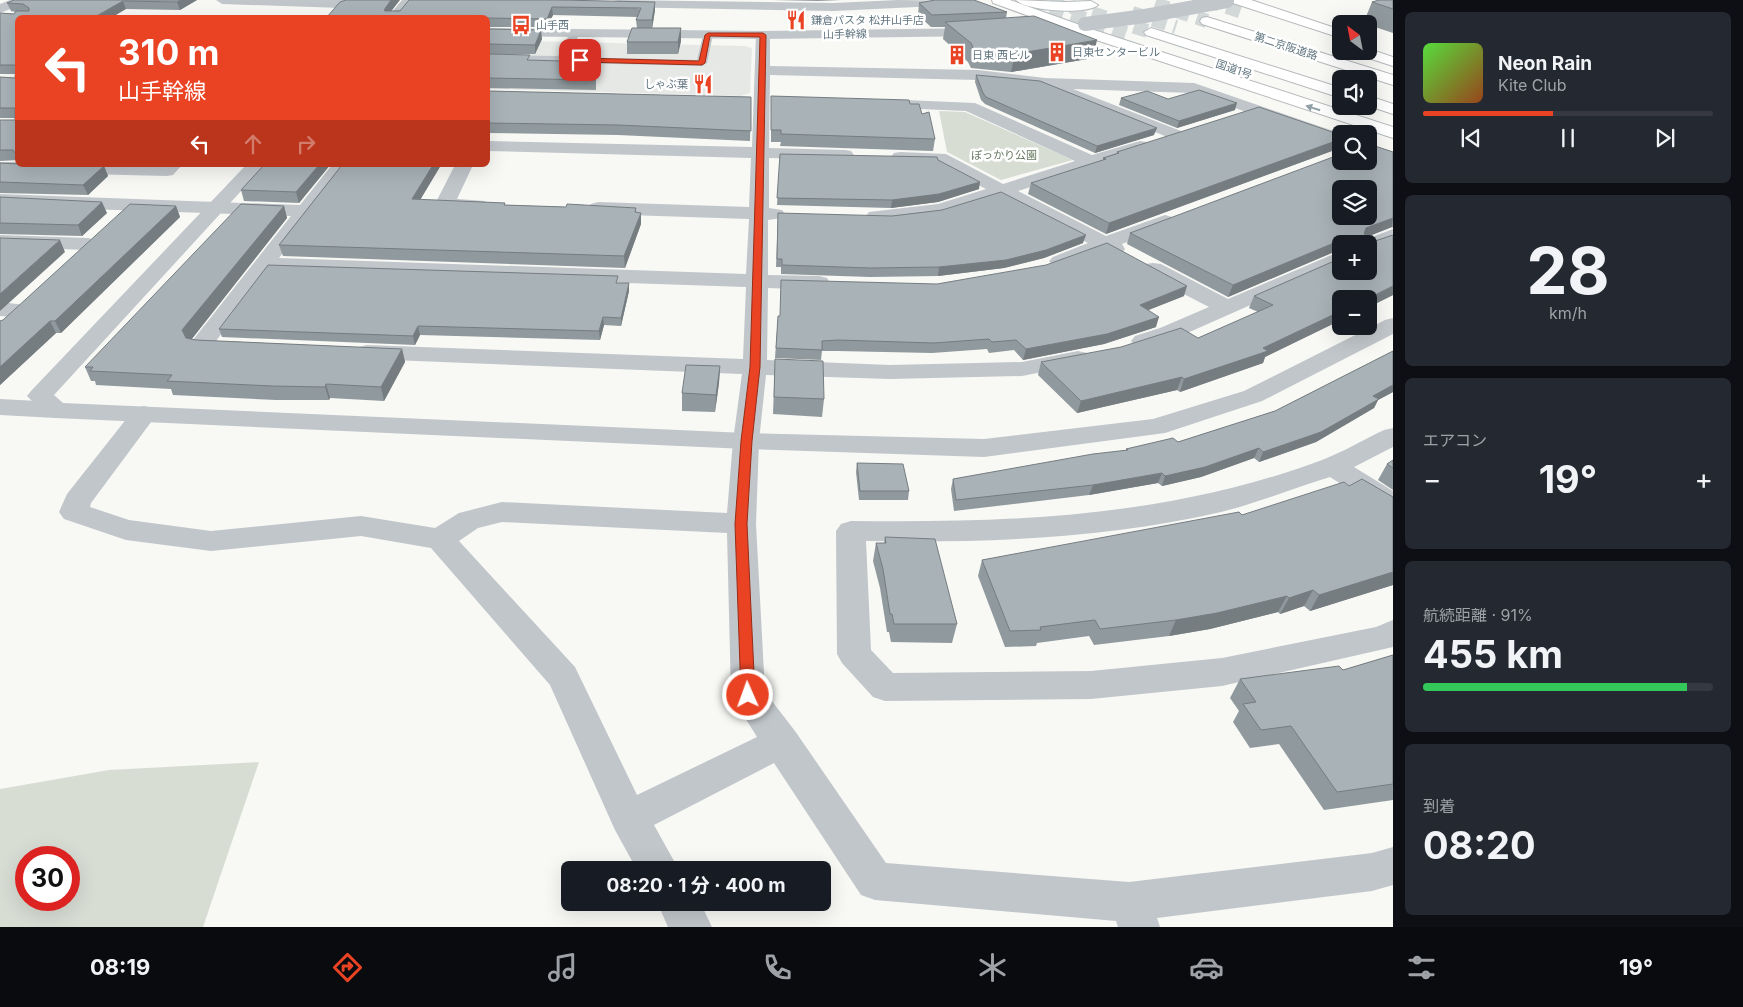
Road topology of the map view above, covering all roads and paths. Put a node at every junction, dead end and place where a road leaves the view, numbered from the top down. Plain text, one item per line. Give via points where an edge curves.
1 (21, 0) edge
2 (222, 0) edge
3 (347, 0) edge
4 (409, 0) edge
5 (954, 0) edge
6 (998, 0) edge
7 (1022, 0) edge
8 (1232, 0) edge
9 (664, 2) edge
10 (606, 4) edge
11 (1091, 5) dead end
12 (0, 9) edge
13 (1244, 13) tunnel mouth
14 (396, 15) edge
15 (0, 16) edge
16 (15, 17) edge
17 (1223, 17) tunnel mouth
18 (1207, 21) tunnel mouth
19 (1067, 26) junction
20 (1176, 27) tunnel mouth
21 (1038, 28) edge
22 (1332, 31) edge
23 (490, 32) edge
24 (993, 32) edge
25 (1151, 32) tunnel mouth
26 (575, 33) junction
27 (1126, 33) tunnel mouth
28 (660, 35) junction
29 (708, 35) junction
30 (763, 35) junction
31 (1332, 42) edge
32 (1378, 46) edge
33 (1393, 51) edge
34 (1378, 57) edge
35 (490, 58) edge
36 (561, 60) junction
37 (1393, 62) edge
38 (762, 70) junction
39 (1332, 78) edge
40 (1393, 78) edge
41 (1045, 83) junction
42 (1332, 90) edge
43 (1377, 93) edge
44 (1393, 98) edge
45 (1332, 102) edge
46 (870, 104) edge
47 (1377, 104) edge
48 (1393, 109) edge
49 (1256, 110) junction
50 (1374, 115) edge
51 (1229, 118) edge
52 (1393, 121) edge
53 (1193, 130) edge
54 (1393, 133) edge
55 (1175, 135) junction
56 (1332, 136) edge
57 (490, 146) edge
58 (760, 153) junction
59 (1092, 162) junction
60 (0, 167) edge
61 (171, 167) edge
62 (254, 167) edge
63 (339, 167) edge
64 (463, 167) edge
65 (1002, 190) junction
66 (0, 200) edge
67 (494, 205) edge
68 (129, 206) junction
69 (216, 208) junction
70 (582, 208) edge
71 (306, 211) junction
72 (758, 213) junction
73 (1187, 213) edge
74 (797, 214) edge
75 (855, 216) edge
76 (99, 233) junction
77 (1393, 235) edge
78 (0, 241) edge
79 (1377, 242) edge
80 (1105, 244) junction
81 (1332, 261) edge
82 (67, 264) edge
83 (264, 264) junction
84 (1043, 267) edge
85 (757, 281) junction
86 (834, 284) edge
87 (16, 305) edge
88 (1227, 307) junction
89 (1393, 325) edge
90 (0, 326) edge
91 (231, 346) edge
92 (1126, 347) edge
93 (349, 351) edge
94 (1099, 354) edge
95 (755, 367) junction
96 (0, 407) edge
97 (56, 410) junction
98 (144, 414) junction
99 (1393, 436) edge
100 (746, 441) junction
101 (1333, 466) junction
102 (1393, 504) edge
103 (741, 524) junction
104 (440, 539) junction
105 (1393, 633) edge
106 (782, 742) junction
107 (630, 818) junction
108 (654, 861) edge
109 (1393, 866) edge
110 (682, 911) edge
111 (1134, 914) edge
112 (691, 927) edge

1 - 12 street
2 - 3 street via 342,4
4 - 14 street
5 - 9 street via 957,1 834,7
6 - 19 highway
7 - 11 highway via 1062,8
8 - 19 street, bridge
8 - 22 highway
9 - 10 street
9 - 28 street
13 - 31 highway
15 - 16 street
17 - 40 highway
18 - 40 highway, 第二京阪道路
19 - 21 street
54 -> 19 highway
20 - 39 highway, 第二京阪道路
23 - 26 street, 山手幹線
24 - 30 street, 山手幹線
25 - 42 highway
26 - 28 street, 山手幹線
26 - 36 lane
27 - 45 highway, 国道1号
28 - 29 street, 山手幹線
29 - 30 street, 山手幹線
29 - 36 lane via 702,63
30 - 38 street
32 - 33 highway
34 - 37 highway
35 - 36 lane
38 - 41 street via 978,74
38 - 58 street
41 - 49 street via 1194,88
41 - 55 street
43 - 44 highway
46 - 59 street via 969,106
47 - 48 highway
49 - 51 street
49 - 56 street
50 - 52 highway
53 - 55 street
55 - 59 street
57 - 58 street
58 - 65 street via 940,158
58 - 72 street
59 - 65 street
60 - 61 street via 166,171
62 - 69 street
63 - 71 street
64 - 67 street via 445,204
65 - 75 street via 940,210 891,216
65 - 80 street
66 - 68 street
68 - 69 street
68 - 76 street
69 - 71 street
69 - 97 street via 40,396
70 - 72 street
71 - 83 street
72 - 74 street
72 - 85 street
73 - 80 street
76 - 78 street
76 - 82 street
77 - 79 street
80 - 84 street
80 - 88 street
81 - 88 street
83 - 85 street
83 - 91 street via 201,345
85 - 86 street
85 - 95 street
87 - 90 street
88 - 92 street
89 - 100 street via 1253,396 1156,427 984,448
93 - 95 street
94 - 95 street via 1022,369 890,372
95 - 100 street
96 - 97 street
97 - 98 street
98 - 100 street
98 - 104 street via 78,501 74,512 126,530 211,541 361,526
99 - 101 street
100 - 103 street
101 - 102 street
101 - 105 street via 1222,502 1113,521 1020,530 851,530 854,654 886,687 1091,685 1222,672
103 - 104 street via 502,512 469,520
103 - 106 street via 748,695
104 - 107 street via 563,677
106 - 107 street
106 - 111 street via 875,881
107 - 108 street
109 - 111 street
110 - 112 street

